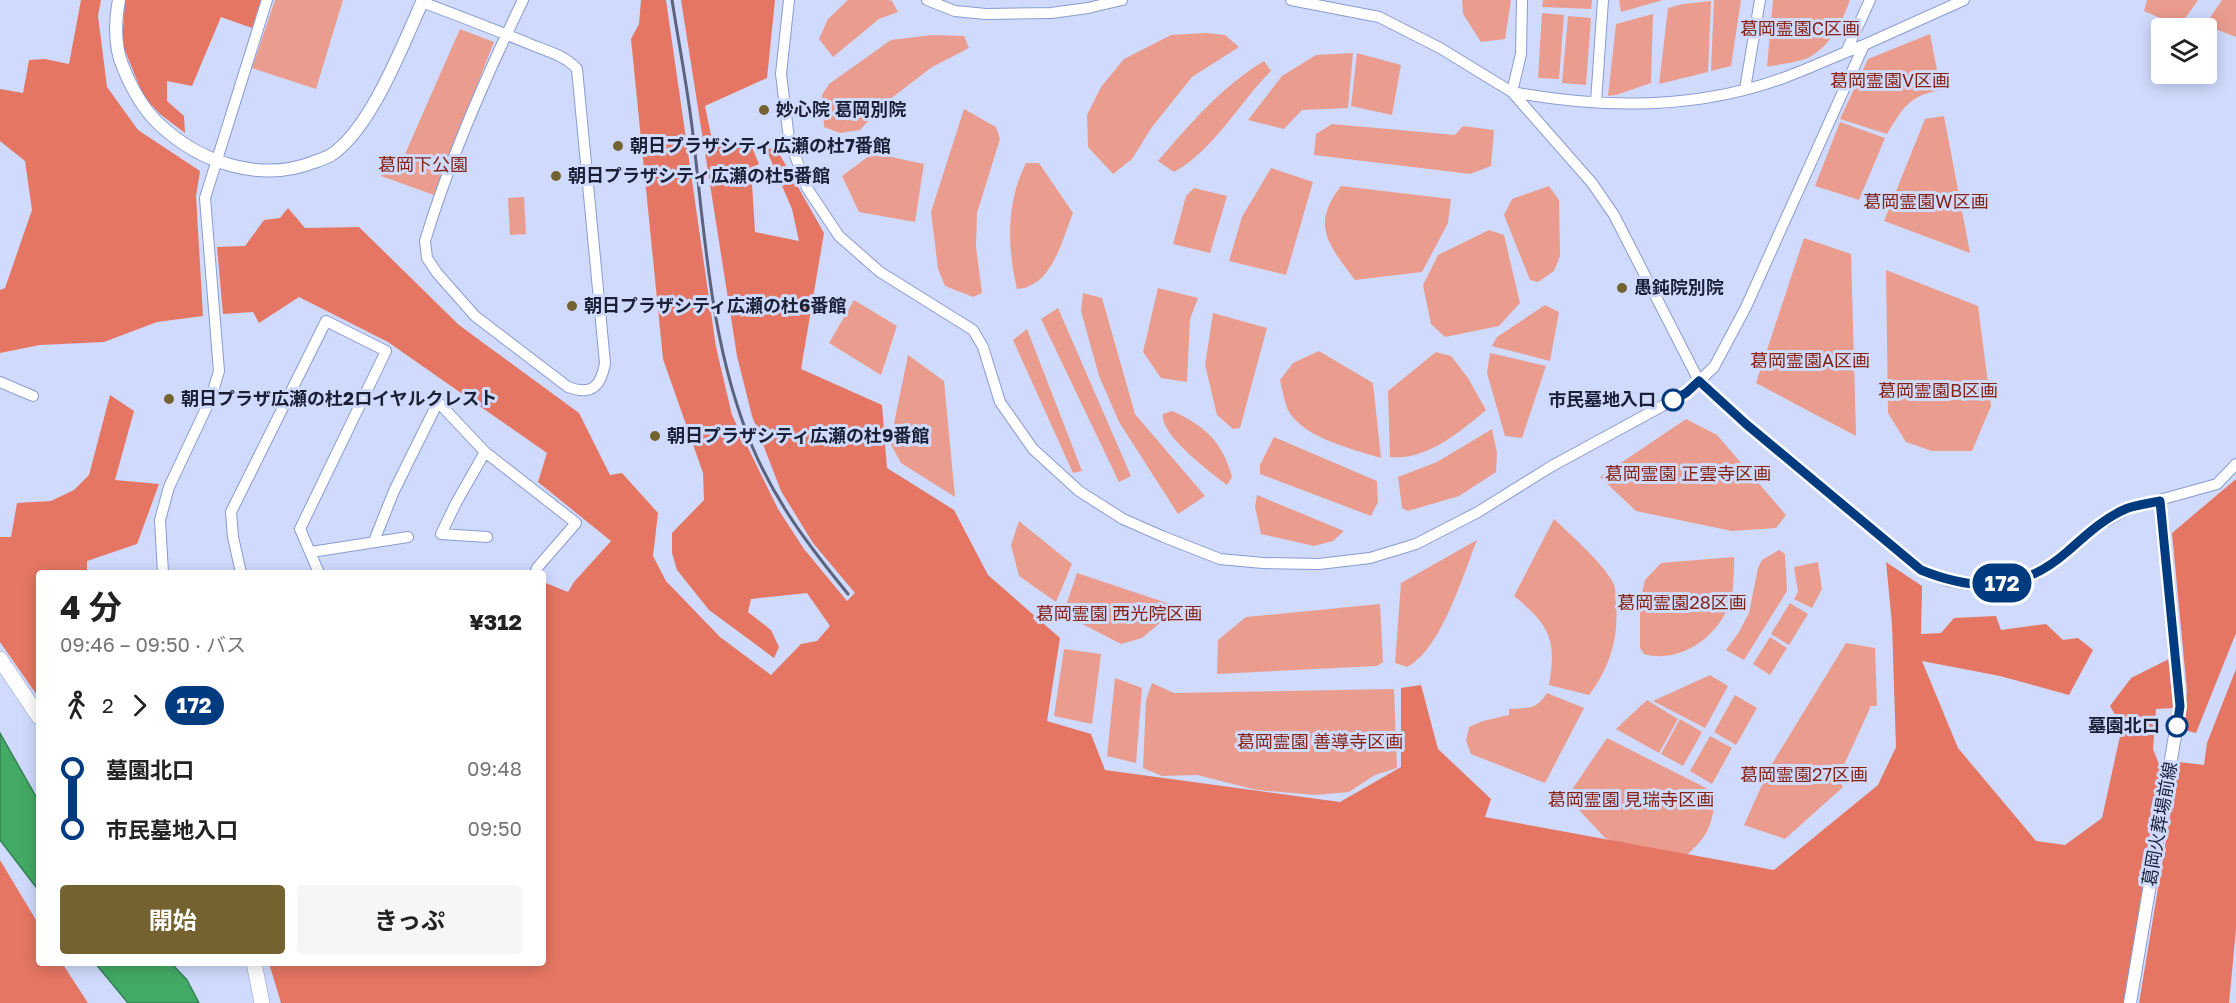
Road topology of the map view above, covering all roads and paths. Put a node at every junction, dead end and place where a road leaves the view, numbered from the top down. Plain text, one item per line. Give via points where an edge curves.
1 (119, 0) edge
2 (267, 0) edge
3 (522, 0) edge
4 (789, 0) edge
5 (927, 0) edge
6 (1118, 0) edge
7 (1291, 0) edge
8 (1338, 0) edge
9 (1522, 0) edge
10 (1603, 0) edge
11 (1760, 0) edge
12 (1870, 0) edge
13 (1964, 0) edge
14 (423, 1) edge
15 (1351, 12) junction
16 (506, 34) junction
17 (1864, 45) junction
18 (1846, 52) junction
19 (1745, 89) junction
20 (1512, 92) junction
21 (1596, 102) junction
22 (216, 160) junction
23 (1699, 381) junction
24 (0, 382) edge
25 (33, 396) dead end
26 (485, 452) junction
27 (2236, 464) edge
28 (2160, 501) junction
29 (408, 537) dead end
30 (487, 537) dead end
31 (374, 541) junction
32 (311, 552) junction
33 (163, 570) edge
34 (240, 570) edge
35 (318, 570) edge
36 (536, 570) edge
37 (0, 660) edge
38 (36, 713) edge
39 (255, 966) edge
40 (262, 1003) edge
41 (2130, 1003) edge

1 - 22 street via 116,41 136,94 159,124 188,146
2 - 22 street
3 - 16 street
4 - 23 street via 781,74 789,139 807,188 838,236 880,272 973,330 983,346 1000,402 1033,449 1088,496 1123,519 1164,537 1220,559 1319,564 1370,558 1416,544 1478,512 1552,466 1686,393
5 - 6 street via 954,11 986,14 1051,13
7 - 15 street
8 - 15 street
9 - 20 street via 1521,54
10 - 21 street
11 - 19 street
12 - 18 street
13 - 17 street
14 - 16 street
14 - 22 street via 368,114 349,140 330,156 295,168 266,171
15 - 20 street via 1379,17
16 - 16 street via 571,62 577,69 605,363 603,379 583,391 568,387 475,316 428,258 425,242 433,215 465,127
17 - 18 street
17 - 23 street via 1746,307 1714,367
18 - 19 street
19 - 21 street via 1668,104
20 - 21 street
20 - 23 street via 1592,183 1614,215
22 - 33 street via 205,198 219,371 211,398 169,487 160,519
23 - 28 street via 1921,570 1948,581 1978,586 2037,574 2093,529 2127,509
24 - 25 street
26 - 30 street via 441,534
26 - 31 street via 438,402
26 - 36 street via 576,523
27 - 28 street via 2217,484
28 - 41 street, 葛岡火葬場前線 via 2180,706
29 - 31 street
31 - 32 street
32 - 34 street via 300,529 387,351 326,321 231,512
32 - 35 street
37 - 38 main road
39 - 40 main road

